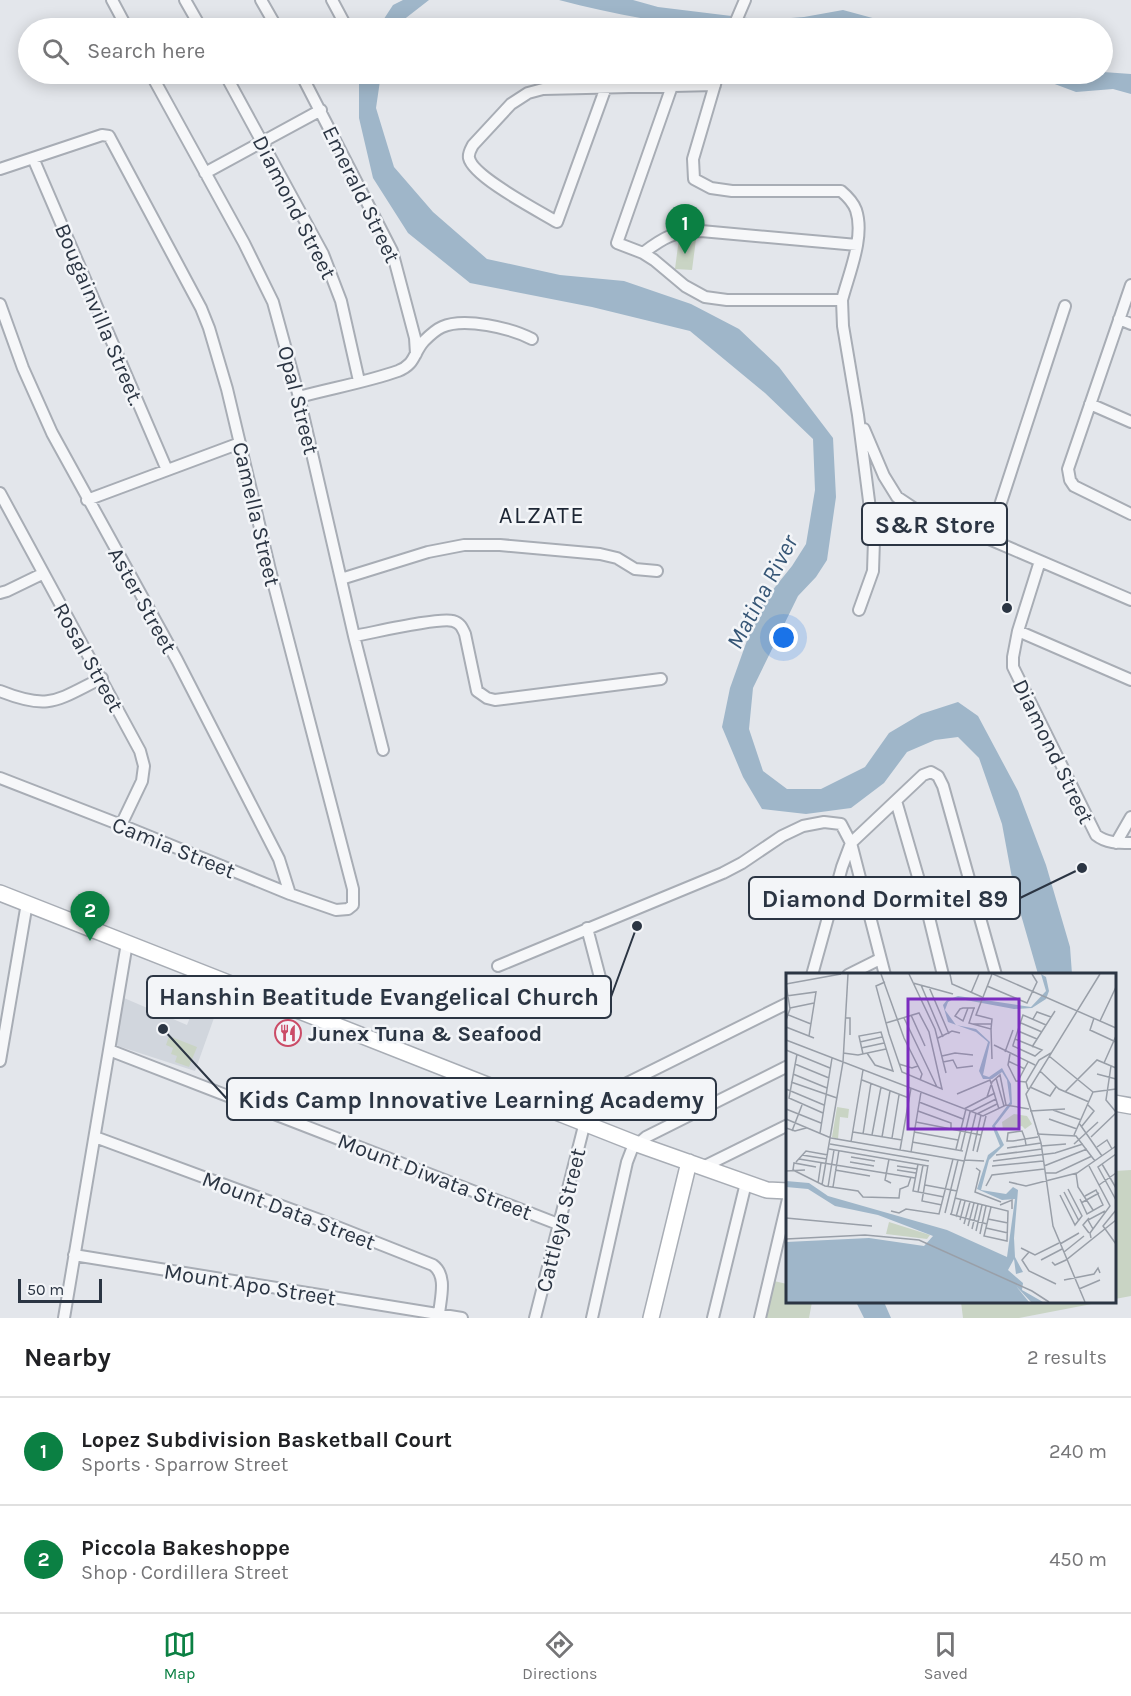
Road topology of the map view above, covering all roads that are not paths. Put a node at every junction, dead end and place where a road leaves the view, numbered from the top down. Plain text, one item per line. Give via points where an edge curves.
1 (112, 0) edge
2 (185, 0) edge
3 (261, 0) edge
4 (332, 0) edge
5 (122, 18) edge
6 (195, 18) edge
7 (271, 18) edge
8 (342, 18) edge
9 (157, 84) edge
10 (230, 84) edge
11 (307, 84) edge
12 (715, 85) joint
13 (672, 86) junction
14 (606, 87) junction
15 (321, 110) junction
16 (262, 142) junction
17 (33, 158) junction
18 (0, 169) edge
19 (205, 173) junction
20 (856, 245) junction
21 (643, 253) junction
22 (1131, 285) edge
23 (842, 302) junction
24 (0, 304) edge
25 (1065, 306) dead end
26 (1119, 319) junction
27 (1131, 324) edge
28 (532, 339) dead end
29 (416, 354) junction
30 (359, 381) junction
31 (300, 397) junction
32 (1090, 404) junction
33 (858, 415) junction
34 (1131, 422) edge
35 (240, 443) junction
36 (167, 470) junction
37 (0, 494) edge
38 (87, 500) junction
39 (1131, 514) edge
40 (989, 539) junction
41 (1040, 561) junction
42 (657, 571) dead end
43 (42, 574) junction
44 (341, 579) junction
45 (0, 593) edge
46 (1131, 600) edge
47 (859, 610) dead end
48 (1018, 631) junction
49 (354, 636) junction
50 (102, 678) junction
51 (661, 680) dead end
52 (1131, 680) edge
53 (0, 691) edge
54 (383, 750) dead end
55 (0, 778) edge
56 (896, 801) junction
57 (1131, 817) edge
58 (121, 825) junction
59 (851, 843) junction
60 (1116, 843) junction
61 (1131, 843) edge
62 (0, 892) edge
63 (290, 894) junction
64 (27, 903) junction
65 (348, 909) joint
66 (587, 928) junction
67 (128, 943) junction
68 (880, 959) junction
69 (498, 966) dead end
70 (813, 973) edge
71 (852, 973) edge
72 (884, 973) edge
73 (943, 973) edge
74 (995, 973) edge
75 (603, 988) dead end
76 (786, 1005) edge
77 (4, 1007) edge
78 (109, 1050) junction
79 (0, 1061) edge
80 (786, 1067) edge
81 (1116, 1102) edge
82 (1131, 1106) edge
83 (565, 1114) junction
84 (585, 1122) junction
85 (786, 1126) edge
86 (94, 1137) junction
87 (637, 1144) junction
88 (696, 1165) junction
89 (746, 1183) junction
90 (786, 1191) edge
91 (786, 1207) edge
92 (558, 1224) junction
93 (74, 1255) junction
94 (439, 1315) junction
95 (64, 1318) edge
96 (462, 1318) edge
97 (535, 1318) edge
98 (592, 1318) edge
99 (651, 1318) edge
100 (713, 1318) edge
101 (760, 1318) edge

1 - 5 street
2 - 6 street
3 - 7 street
4 - 8 street
9 - 19 street, Opal Street
10 - 16 street, Diamond Street
11 - 15 street, Emerald Street
12 - 13 street
12 - 20 street via 693,159 694,179 711,188 732,191 841,191 856,210
13 - 14 street
13 - 21 street via 617,243
14 - 14 street via 528,93 511,104 473,145 469,152 472,165 493,183 557,222
15 - 16 street
15 - 29 street, Emerald Street via 392,251
16 - 19 street
16 - 30 street, Diamond Street via 332,277
17 - 18 street
17 - 35 street, Camella Street via 109,136 205,318
17 - 36 street, Bougainvilla Street.
19 - 31 street, Opal Street via 262,276
20 - 21 street via 682,231 663,238
20 - 23 street
21 - 23 street via 705,297
22 - 26 street
23 - 33 street
24 - 38 street, Aster Street via 39,404
25 - 40 street
26 - 27 street
26 - 32 street
28 - 29 street via 499,327 459,323 433,332
29 - 30 street via 414,361 399,371
30 - 31 street
31 - 44 street, Opal Street
32 - 34 street
32 - 39 street via 1069,460 1071,480 1084,492
33 - 40 street via 897,497 944,527
33 - 47 street via 874,553 873,571
35 - 36 street
35 - 65 street, Camella Street via 353,889 353,905
36 - 38 street
37 - 43 street, Rosal Street
38 - 63 street, Aster Street via 177,660 274,848
40 - 41 street
41 - 46 street
41 - 48 street, Diamond Street
42 - 44 street via 635,569 617,558 600,554 482,544 437,550
43 - 45 street
43 - 50 street, Rosal Street
44 - 49 street, Opal Street
48 - 52 street
48 - 60 street, Diamond Street via 1013,657 1016,675 1096,835
49 - 51 street via 441,621 456,622 465,634 477,691 495,700
49 - 54 street, Opal Street
50 - 53 street via 46,703 22,700
50 - 58 street, Rosal Street via 144,766 142,781
55 - 58 street, Camia Street
56 - 59 street
56 - 73 street
56 - 74 street via 923,775 931,772 938,776 950,806
57 - 60 street
58 - 63 street, Camia Street
59 - 66 street via 838,823 803,826 723,873
59 - 68 street
59 - 70 street
60 - 61 street, Diamond Street
62 - 64 street
63 - 65 street, Camia Street via 336,910
64 - 67 street
64 - 77 street
66 - 69 street
66 - 75 street
67 - 78 street
67 - 83 street
68 - 71 street
68 - 72 street
76 - 83 street
77 - 79 street
78 - 86 street
78 - 92 street, Mount Diwata Street
80 - 87 street
81 - 82 street
83 - 84 street
84 - 87 street
84 - 92 street, Cattleya Street
85 - 88 street
86 - 93 street
86 - 94 street, Mount Data Street via 433,1265 442,1274
87 - 88 street
87 - 98 street via 627,1162
88 - 89 street
88 - 99 street
89 - 90 street via 774,1192
89 - 100 street
91 - 101 street
92 - 97 street, Cattleya Street
93 - 94 street, Mount Apo Street
93 - 95 street
94 - 96 street, Mount Apo Street

